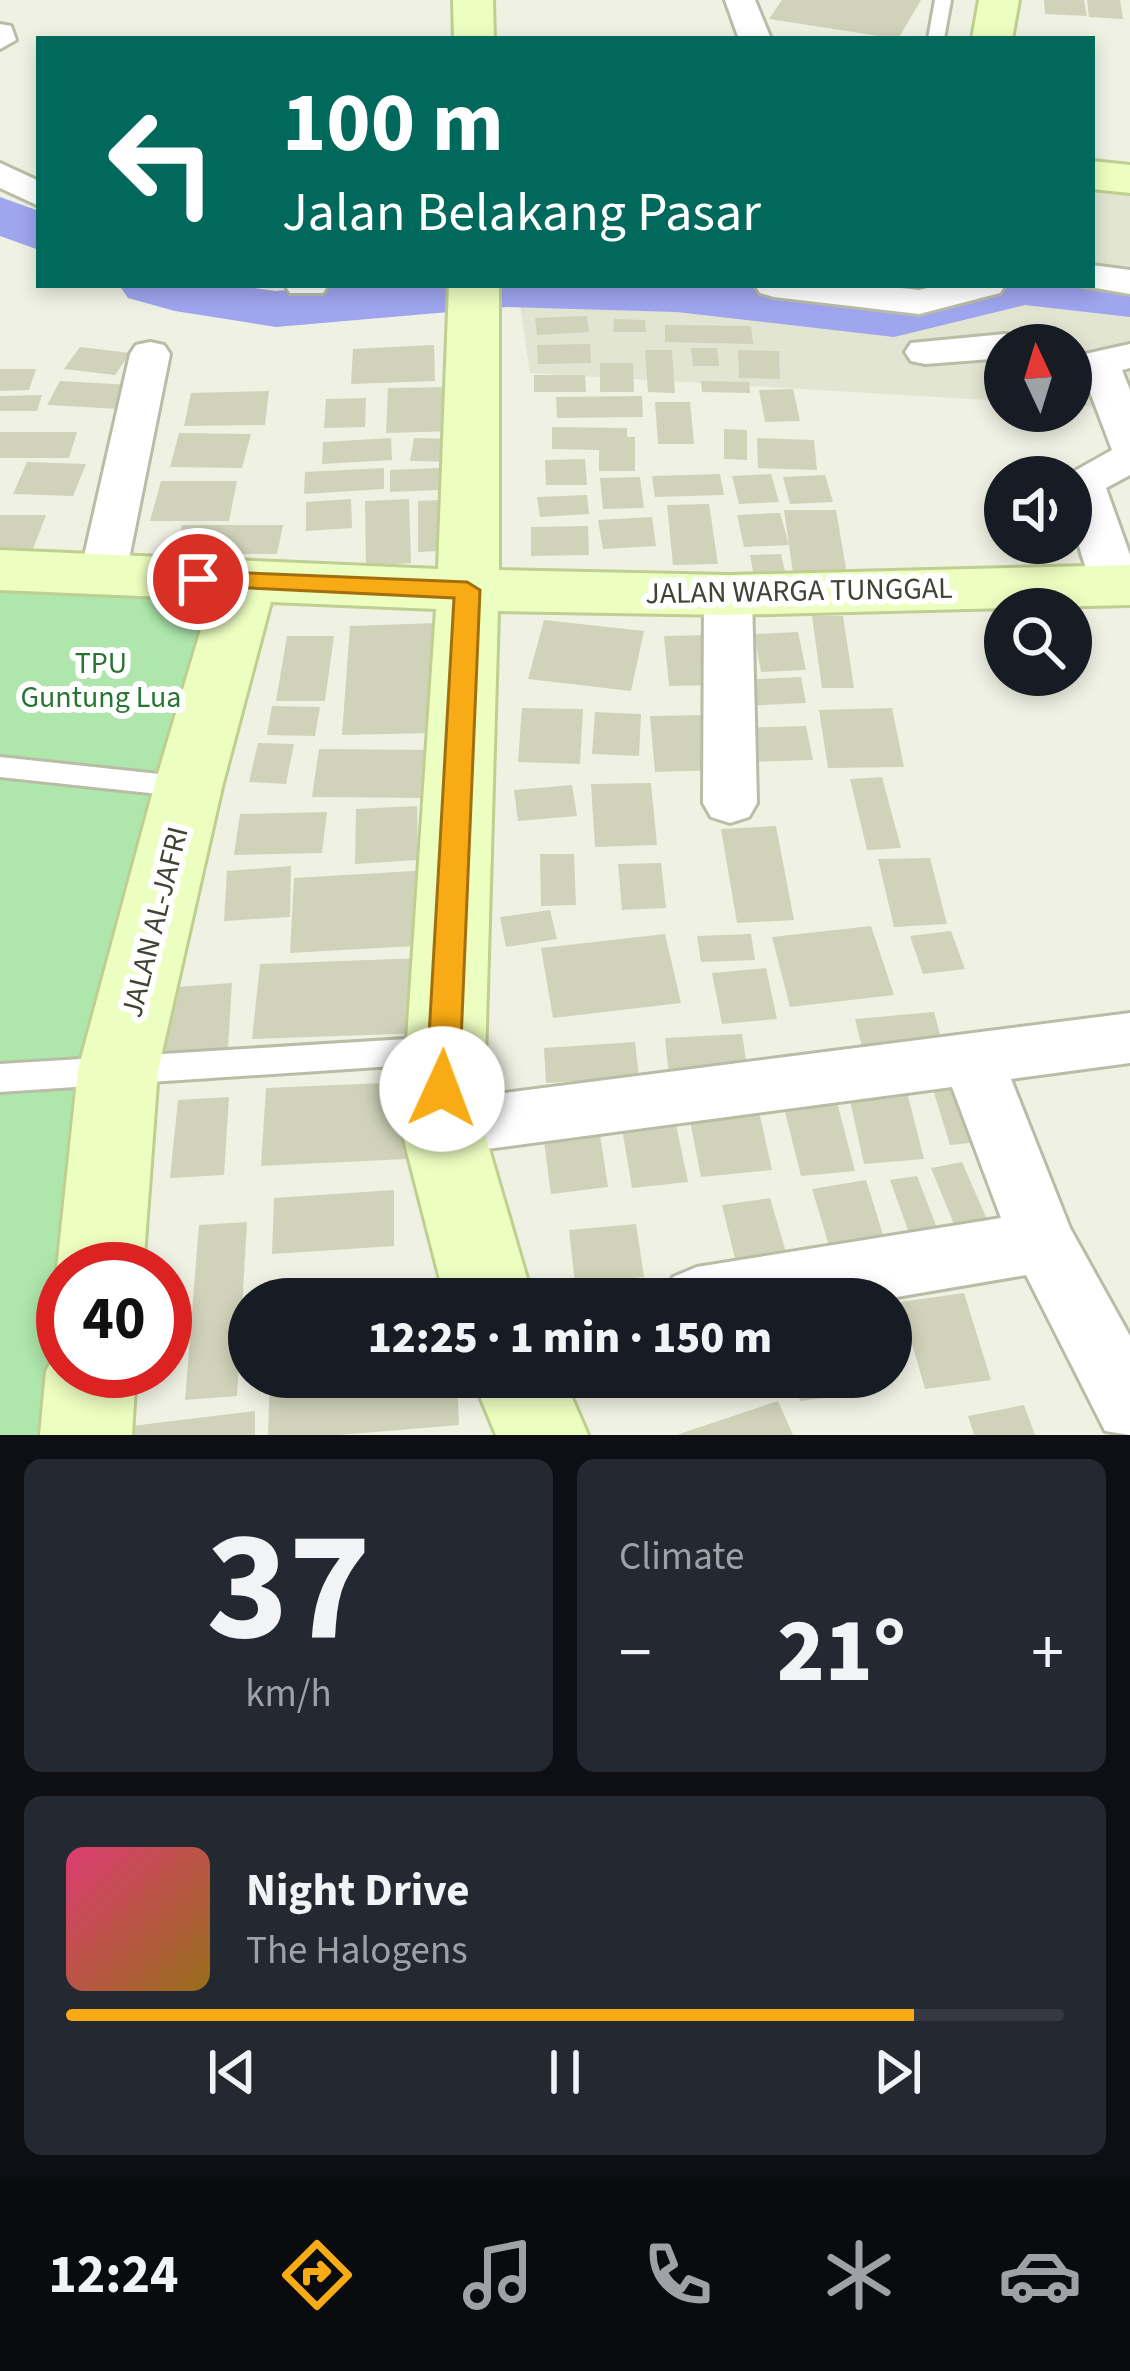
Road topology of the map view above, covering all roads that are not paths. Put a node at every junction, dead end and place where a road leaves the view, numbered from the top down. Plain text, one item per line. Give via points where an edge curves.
1 (473, 0) edge
2 (740, 0) edge
3 (943, 0) edge
4 (999, 0) edge
5 (474, 36) edge
6 (754, 36) edge
7 (937, 36) edge
8 (993, 36) edge
9 (0, 174) edge
10 (1095, 175) edge
11 (1130, 179) edge
12 (36, 193) edge
13 (1095, 277) edge
14 (1130, 282) edge
15 (799, 288) edge
16 (974, 288) edge
17 (474, 301) edge
18 (984, 348) edge
19 (925, 352) dead end
20 (151, 354) dead end
21 (1100, 358) edge
22 (1130, 446) edge
23 (1130, 458) edge
24 (0, 570) edge
25 (103, 574) junction
26 (245, 582) junction
27 (1124, 585) edge
28 (467, 590) junction
29 (728, 595) junction
30 (0, 767) edge
31 (188, 787) junction
32 (730, 802) dead end
33 (1130, 1038) edge
34 (443, 1050) junction
35 (973, 1061) junction
36 (118, 1070) junction
37 (0, 1078) edge
38 (442, 1128) junction
39 (1043, 1241) junction
40 (102, 1242) edge
41 (483, 1278) edge
42 (823, 1278) edge
43 (89, 1398) edge
44 (526, 1398) edge
45 (1130, 1406) edge
46 (86, 1435) edge
47 (542, 1435) edge

1 - 5 street
2 - 6 street
3 - 7 lane
4 - 8 street
9 - 12 street
10 - 11 street
13 - 14 street
15 - 16 street via 919,302
17 - 28 street
18 - 19 street
20 - 25 street
21 - 22 street
23 - 27 street via 1082,484
24 - 25 street, JALAN WARGA TUNGGAL
25 - 26 street, JALAN WARGA TUNGGAL
26 - 28 street, JALAN WARGA TUNGGAL
26 - 31 street, JALAN AL-JAFRI
27 - 29 street, JALAN WARGA TUNGGAL
28 - 29 street, JALAN WARGA TUNGGAL
28 - 34 street
29 - 32 street
30 - 31 lane
31 - 36 street, JALAN AL-JAFRI
33 - 35 street
34 - 36 lane
34 - 38 street
35 - 38 street
35 - 39 street
36 - 37 lane
36 - 40 street, JALAN AL-JAFRI
38 - 41 street
39 - 42 street
39 - 45 street
43 - 46 street
44 - 47 street

